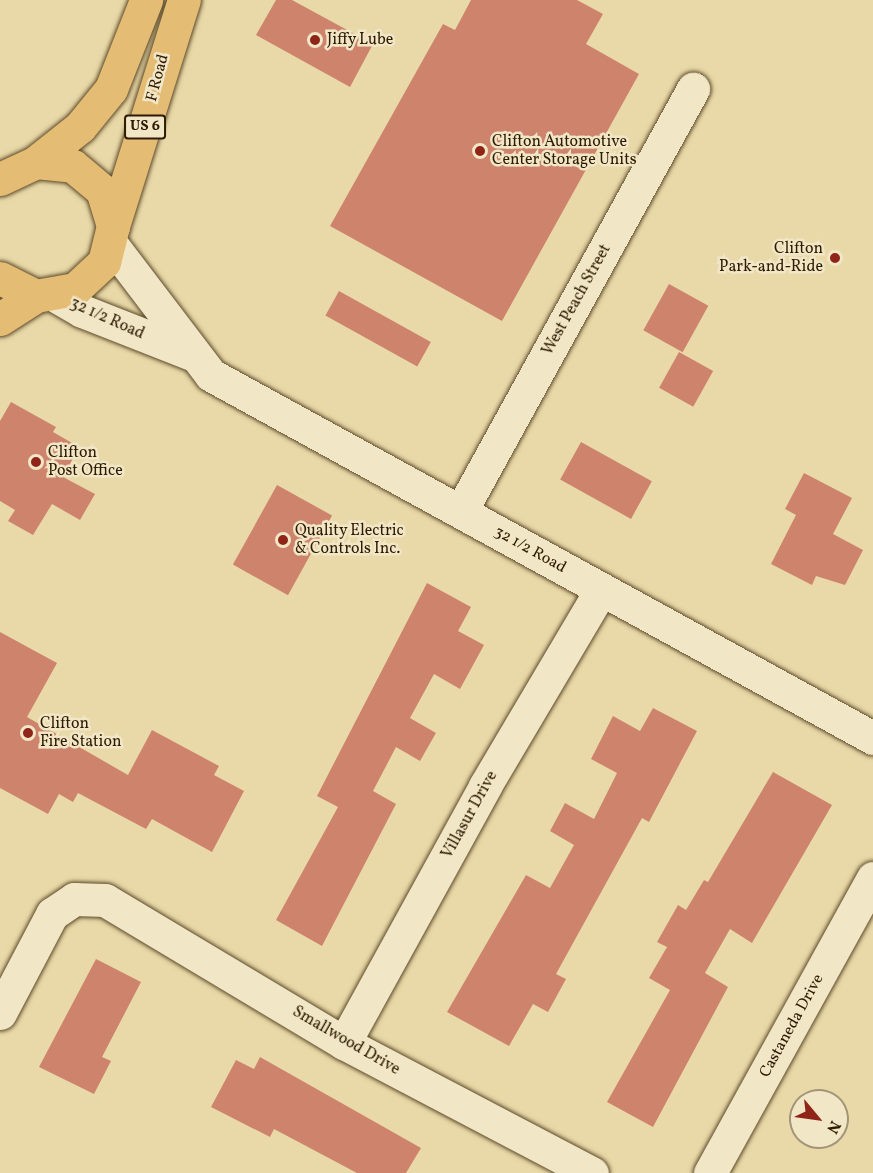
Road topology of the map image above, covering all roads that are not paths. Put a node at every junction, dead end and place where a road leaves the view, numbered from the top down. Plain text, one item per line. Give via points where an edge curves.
1 (146, 0) edge
2 (184, 0) edge
3 (693, 89) dead end
4 (36, 162) junction
5 (0, 179) edge
6 (112, 235) junction
7 (0, 278) edge
8 (46, 296) junction
9 (0, 319) edge
10 (192, 354) junction
11 (461, 512) junction
12 (601, 590) junction
13 (873, 738) edge
14 (873, 878) edge
15 (5, 992) edge
16 (344, 1043) junction
17 (592, 1173) edge
18 (710, 1173) edge

1 - 4 main road via 111,89 80,127
2 - 6 main road, F Road / US 6
3 - 11 street, West Peach Street
4 - 5 main road
4 - 6 main road via 55,161 88,176 110,207
6 - 8 main road, US 6 via 92,278
6 - 10 street, 32 1/2 Road
7 - 8 main road
8 - 9 main road, US 6
8 - 10 street, 32 1/2 Road
10 - 11 street, 32 1/2 Road via 211,375
11 - 12 street, 32 1/2 Road
12 - 13 street, 32 1/2 Road
12 - 16 street, Villasur Drive via 485,786
14 - 18 street, Castaneda Drive
15 - 16 street, Smallwood Drive via 52,914 75,899 105,900
16 - 17 street, Smallwood Drive

